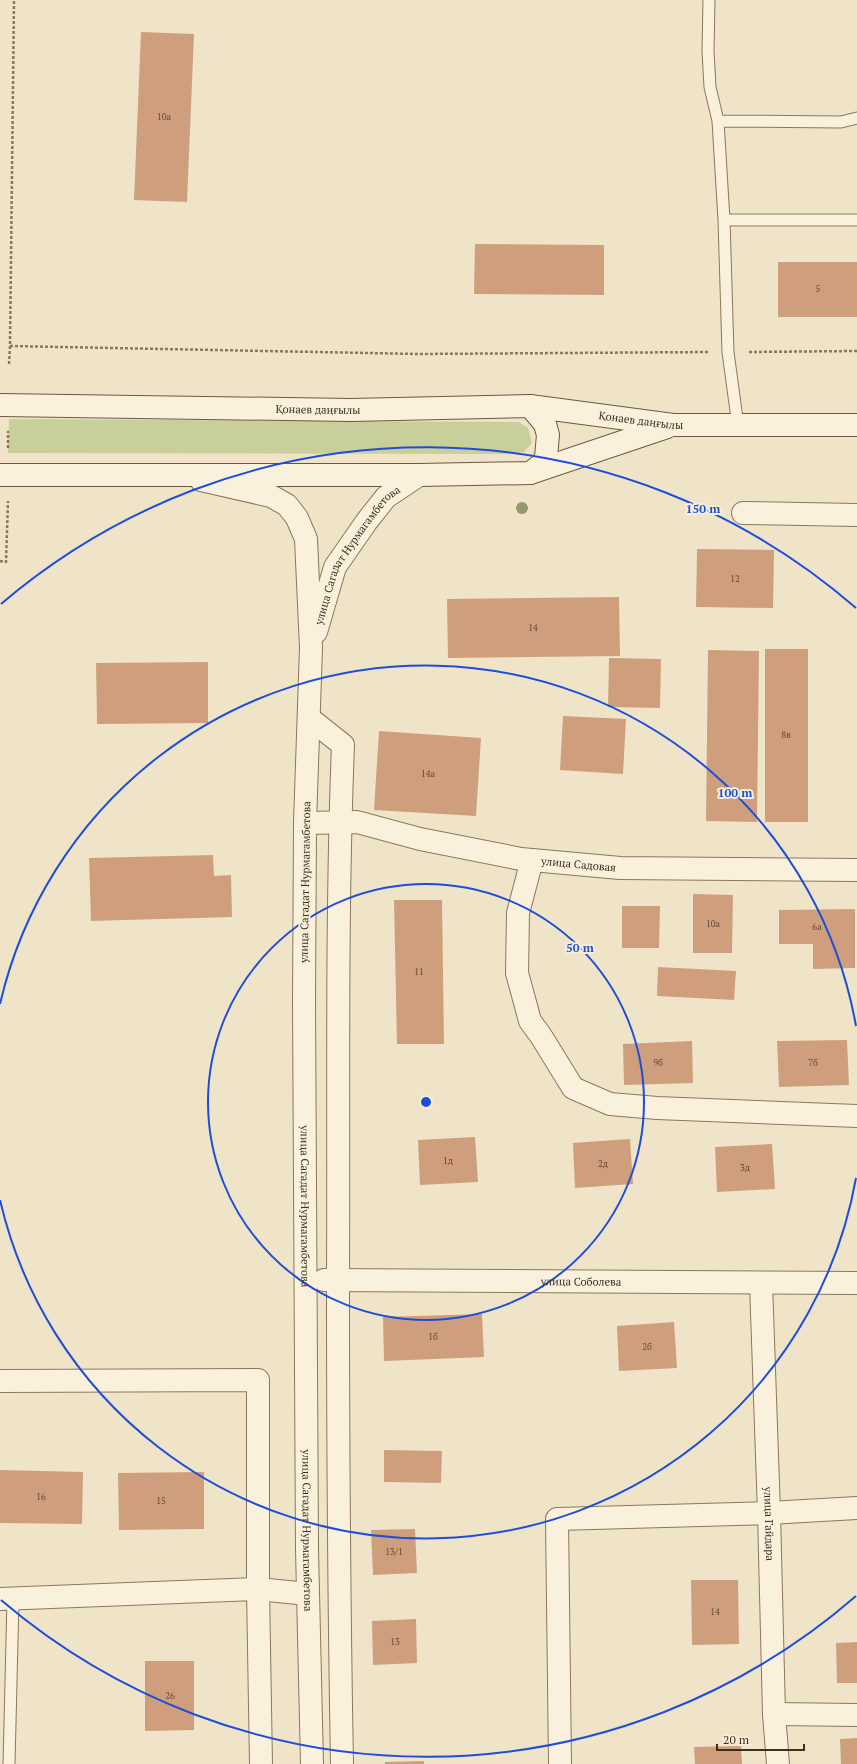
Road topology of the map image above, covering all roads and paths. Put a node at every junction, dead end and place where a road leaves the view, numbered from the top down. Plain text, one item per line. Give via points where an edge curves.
1 (14, 0) edge
2 (709, 0) edge
3 (857, 118) edge
4 (718, 121) junction
5 (724, 220) junction
6 (857, 220) edge
7 (10, 346) junction
8 (857, 351) edge
9 (728, 352) junction
10 (9, 364) dead end
11 (0, 405) edge
12 (530, 406) junction
13 (673, 425) junction
14 (857, 425) edge
15 (8, 426) dead end
16 (738, 426) junction
17 (8, 453) dead end
18 (530, 473) junction
19 (168, 474) junction
20 (0, 475) edge
21 (420, 475) junction
22 (8, 500) dead end
23 (743, 514) dead end
24 (857, 515) edge
25 (0, 561) edge
26 (311, 648) junction
27 (309, 718) junction
28 (341, 822) junction
29 (305, 823) junction
30 (532, 860) junction
31 (857, 870) edge
32 (857, 1116) edge
33 (306, 1280) junction
34 (338, 1280) junction
35 (761, 1283) junction
36 (857, 1283) edge
37 (0, 1381) edge
38 (857, 1508) edge
39 (769, 1513) junction
40 (258, 1589) junction
41 (308, 1594) junction
42 (6, 1600) edge
43 (774, 1714) junction
44 (857, 1715) edge
45 (9, 1764) edge
46 (261, 1764) edge
47 (312, 1764) edge
48 (342, 1764) edge
49 (560, 1764) edge
50 (778, 1764) edge

1 - 7 path
2 - 4 lane via 710,87
3 - 4 lane via 841,122
4 - 5 lane
5 - 6 lane
5 - 9 lane
7 - 9 path via 420,354
7 - 10 path
8 - 9 path
9 - 16 lane
11 - 12 street, Қонаев даңғылы via 351,410
12 - 13 street, Қонаев даңғылы
12 - 18 street via 545,424 548,436 546,457 542,464
13 - 16 street
13 - 18 street, Қонаев даңғылы
14 - 16 street
15 - 17 path
18 - 21 street, Қонаев даңғылы
19 - 20 street, Қонаев даңғылы
19 - 21 street, Қонаев даңғылы
19 - 26 street, улица Сагадат Нурмагамбетова via 271,496 287,505 297,518 306,539
21 - 26 street, улица Сагадат Нурмагамбетова via 386,497 335,567
22 - 25 path via 6,562
23 - 24 street
26 - 27 street, улица Сагадат Нурмагамбетова
27 - 28 street via 344,746
27 - 29 street, улица Сагадат Нурмагамбетова
28 - 29 street, улица Садовая
28 - 30 street, улица Садовая via 357,822 420,839
28 - 34 street
29 - 33 street, улица Сагадат Нурмагамбетова
30 - 31 street, улица Садовая via 620,868
30 - 32 street via 518,913 517,973 530,1021 573,1088 610,1104
33 - 34 street, улица Соболева
33 - 41 street, улица Сагадат Нурмагамбетова
34 - 35 street, улица Соболева
34 - 48 street
35 - 36 street, улица Соболева
35 - 39 street, улица Гайдара
37 - 40 street via 258,1380
38 - 39 street
39 - 43 street, улица Гайдара
39 - 49 street via 557,1519
40 - 41 street
40 - 42 street
40 - 46 street
41 - 47 street, улица Сагадат Нурмагамбетова
42 - 45 lane
43 - 44 street
43 - 50 street, улица Гайдара

